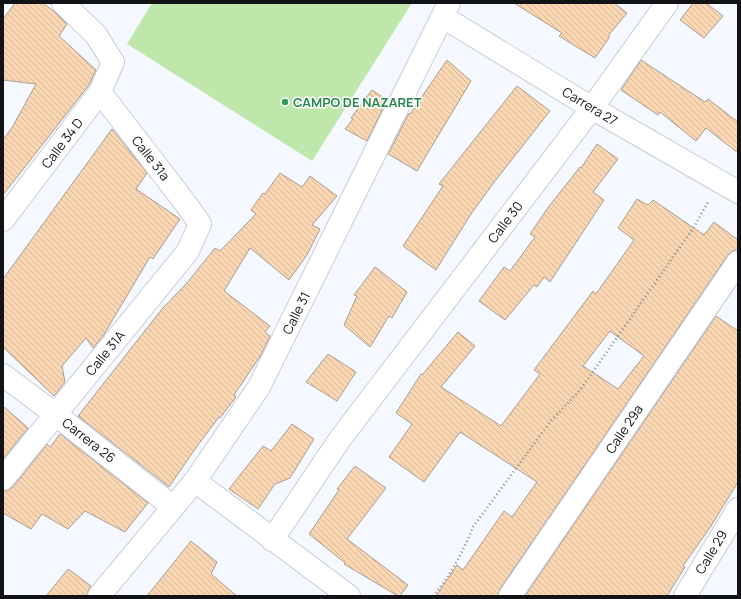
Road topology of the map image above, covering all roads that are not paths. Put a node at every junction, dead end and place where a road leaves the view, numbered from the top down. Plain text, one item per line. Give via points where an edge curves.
1 (63, 3) edge
2 (667, 3) edge
3 (446, 10) edge
4 (100, 92) junction
5 (592, 108) junction
6 (738, 192) edge
7 (3, 220) edge
8 (200, 224) joint
9 (738, 262) edge
10 (3, 374) edge
11 (55, 414) junction
12 (3, 479) edge
13 (195, 481) junction
14 (173, 507) junction
15 (738, 509) edge
16 (272, 540) junction
17 (99, 596) edge
18 (349, 596) edge
19 (510, 596) edge
20 (685, 596) edge

1 - 4 street, Calle 34 D via 96,35 112,62
2 - 5 street, Calle 30
3 - 5 street, Carrera 27
3 - 13 street, Calle 31 via 259,388
4 - 7 street, Calle 34 D
4 - 8 street, Calle 31a
5 - 6 street, Carrera 27
5 - 16 street, Calle 30 via 340,439
8 - 11 street, Calle 31A via 188,251
9 - 19 street, Calle 29a
10 - 11 street, Carrera 26
11 - 12 street, Calle 31A
11 - 14 street, Carrera 26
13 - 14 street, Calle 31
13 - 16 street
14 - 17 street, Calle 31
15 - 20 street, Calle 29
16 - 18 street

